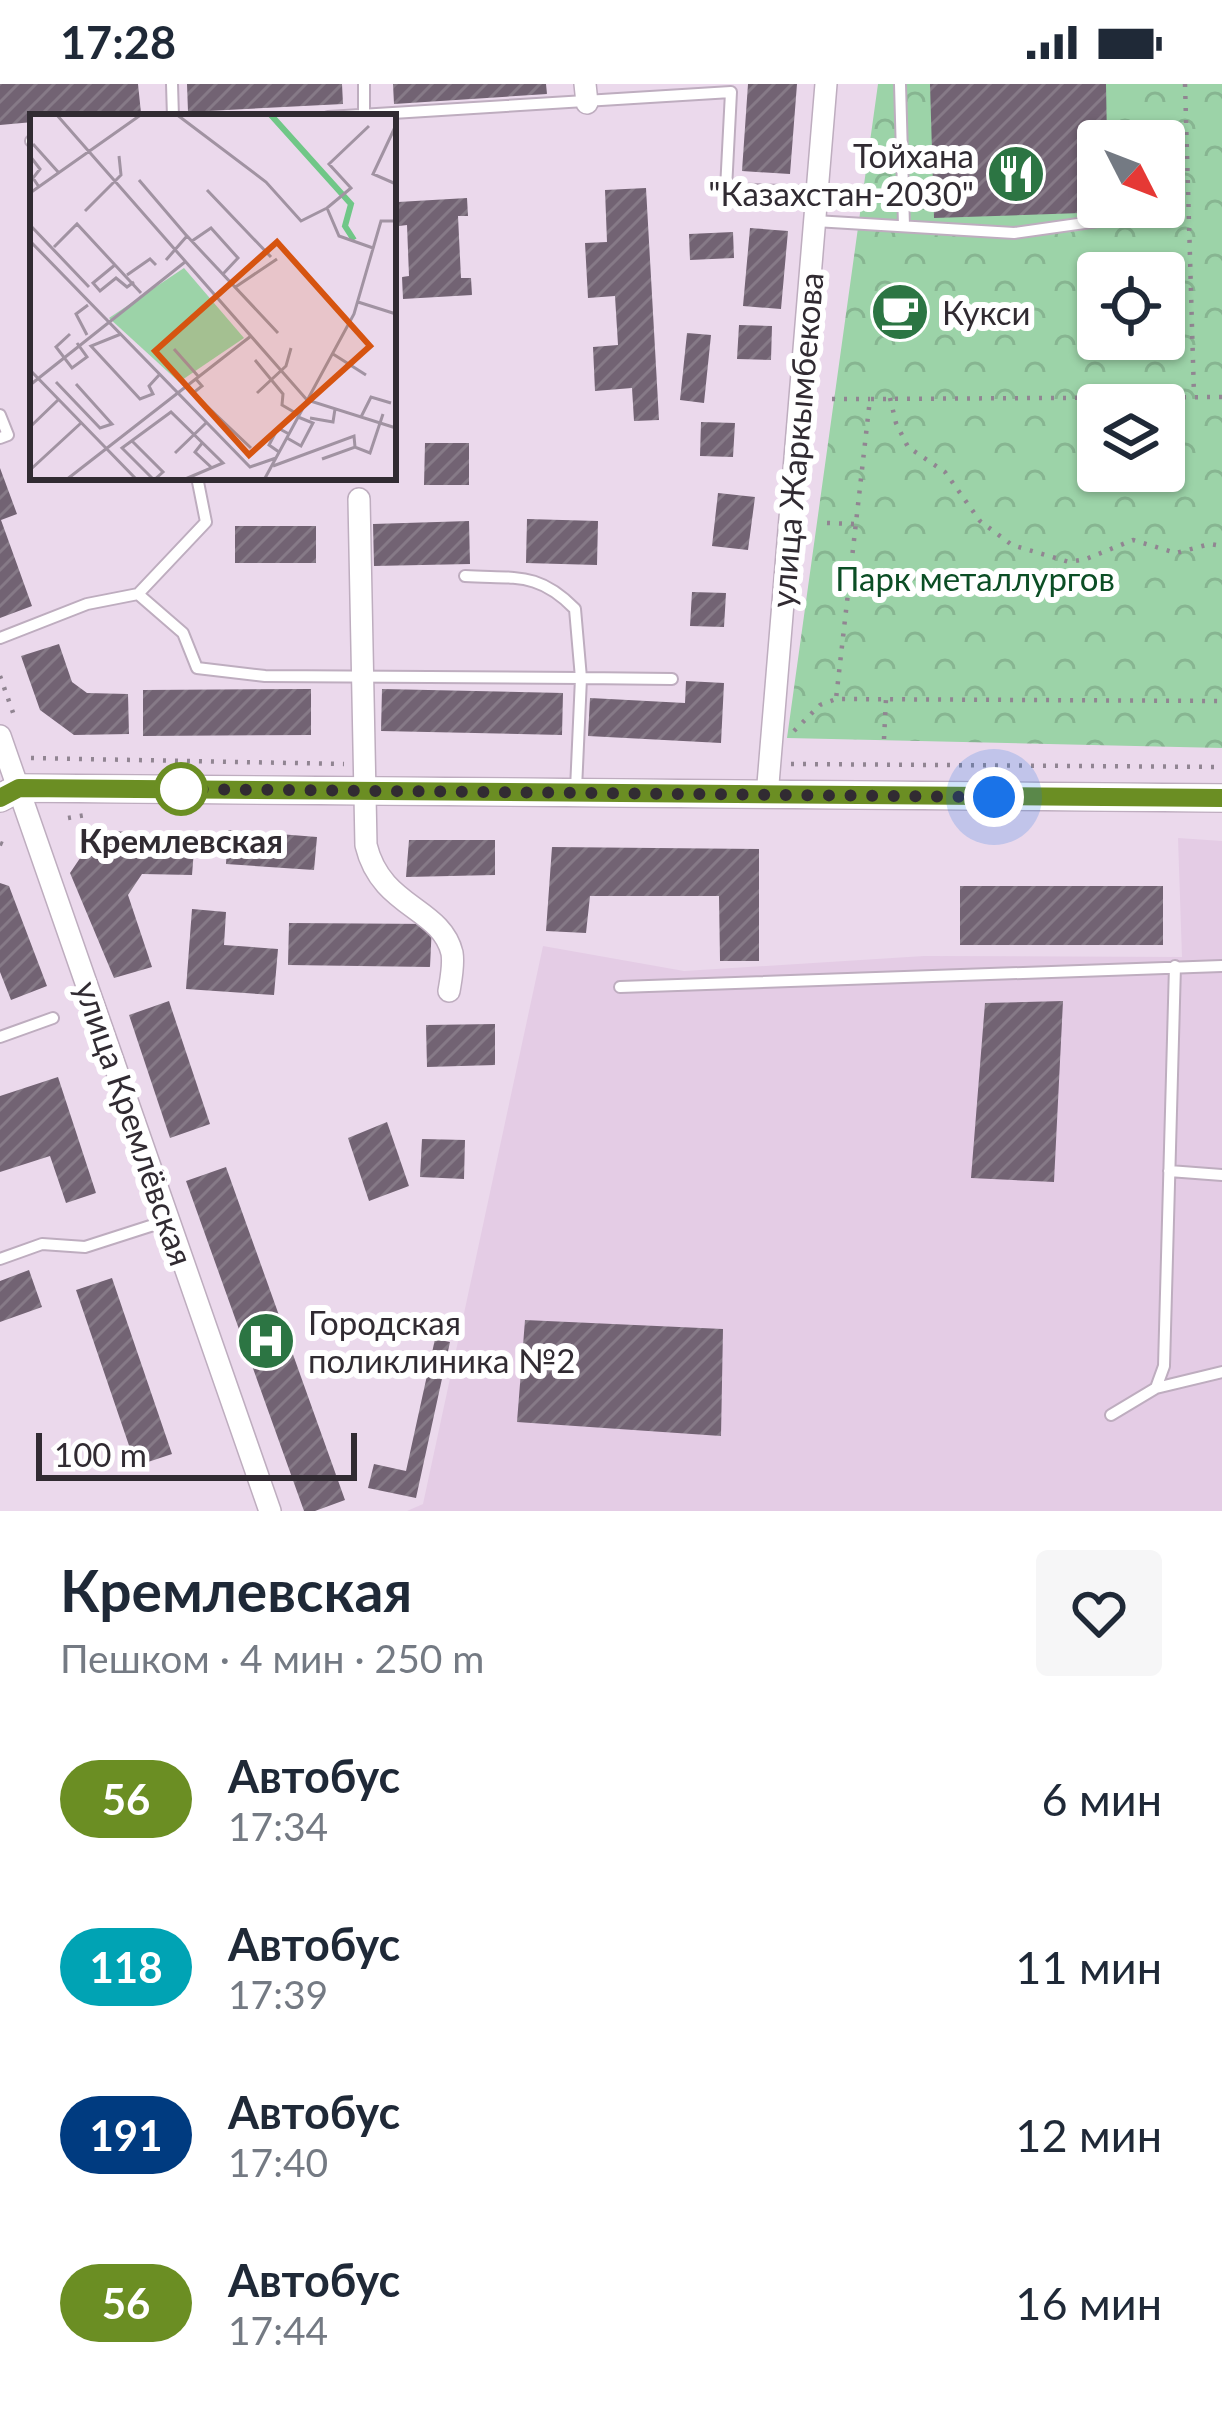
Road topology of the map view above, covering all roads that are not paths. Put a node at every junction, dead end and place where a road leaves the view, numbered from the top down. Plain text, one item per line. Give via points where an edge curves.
1 (172, 84) edge
2 (826, 84) edge
3 (900, 84) edge
4 (586, 93) edge
5 (173, 114) edge
6 (383, 114) edge
7 (817, 192) junction
8 (814, 221) junction
9 (1077, 224) edge
10 (904, 226) junction
11 (0, 416) edge
12 (0, 438) edge
13 (198, 480) edge
14 (359, 499) dead end
15 (465, 576) dead end
16 (137, 594) junction
17 (0, 638) edge
18 (363, 675) junction
19 (581, 678) junction
20 (672, 679) dead end
21 (11, 737) edge
22 (365, 777) junction
23 (9, 793) edge
24 (576, 793) junction
25 (766, 796) junction
26 (1222, 798) edge
27 (1175, 965) junction
28 (1222, 966) edge
29 (620, 987) dead end
30 (449, 991) dead end
31 (52, 1018) dead end
32 (0, 1037) edge
33 (1169, 1171) junction
34 (1222, 1174) edge
35 (169, 1220) junction
36 (0, 1259) edge
37 (1222, 1372) edge
38 (1156, 1388) junction
39 (1111, 1415) dead end
40 (271, 1511) edge

1 - 5 lane
2 - 7 street, улица Жаркымбекова
3 - 10 lane
4 - 6 lane
4 - 7 lane via 730,92 726,189
7 - 8 street, улица Жаркымбекова
8 - 10 lane
8 - 25 street, улица Жаркымбекова
9 - 10 lane via 1014,233
11 - 12 lane via 8,435
13 - 16 lane via 206,521
14 - 18 street
15 - 19 lane via 554,588 575,609
16 - 17 lane
16 - 18 lane via 183,633 197,668
18 - 19 lane
18 - 22 street
19 - 20 lane
19 - 24 lane
21 - 23 street, улица Кремлёвская
22 - 23 street
22 - 24 street
22 - 30 street via 371,868 446,939
23 - 35 street, улица Кремлёвская
24 - 25 street
25 - 26 street
27 - 28 lane
27 - 29 lane
27 - 33 lane
31 - 32 lane
33 - 34 lane
33 - 38 lane via 1164,1366
35 - 36 lane via 85,1247 42,1244
35 - 40 street, улица Кремлёвская
37 - 38 lane
38 - 39 lane

